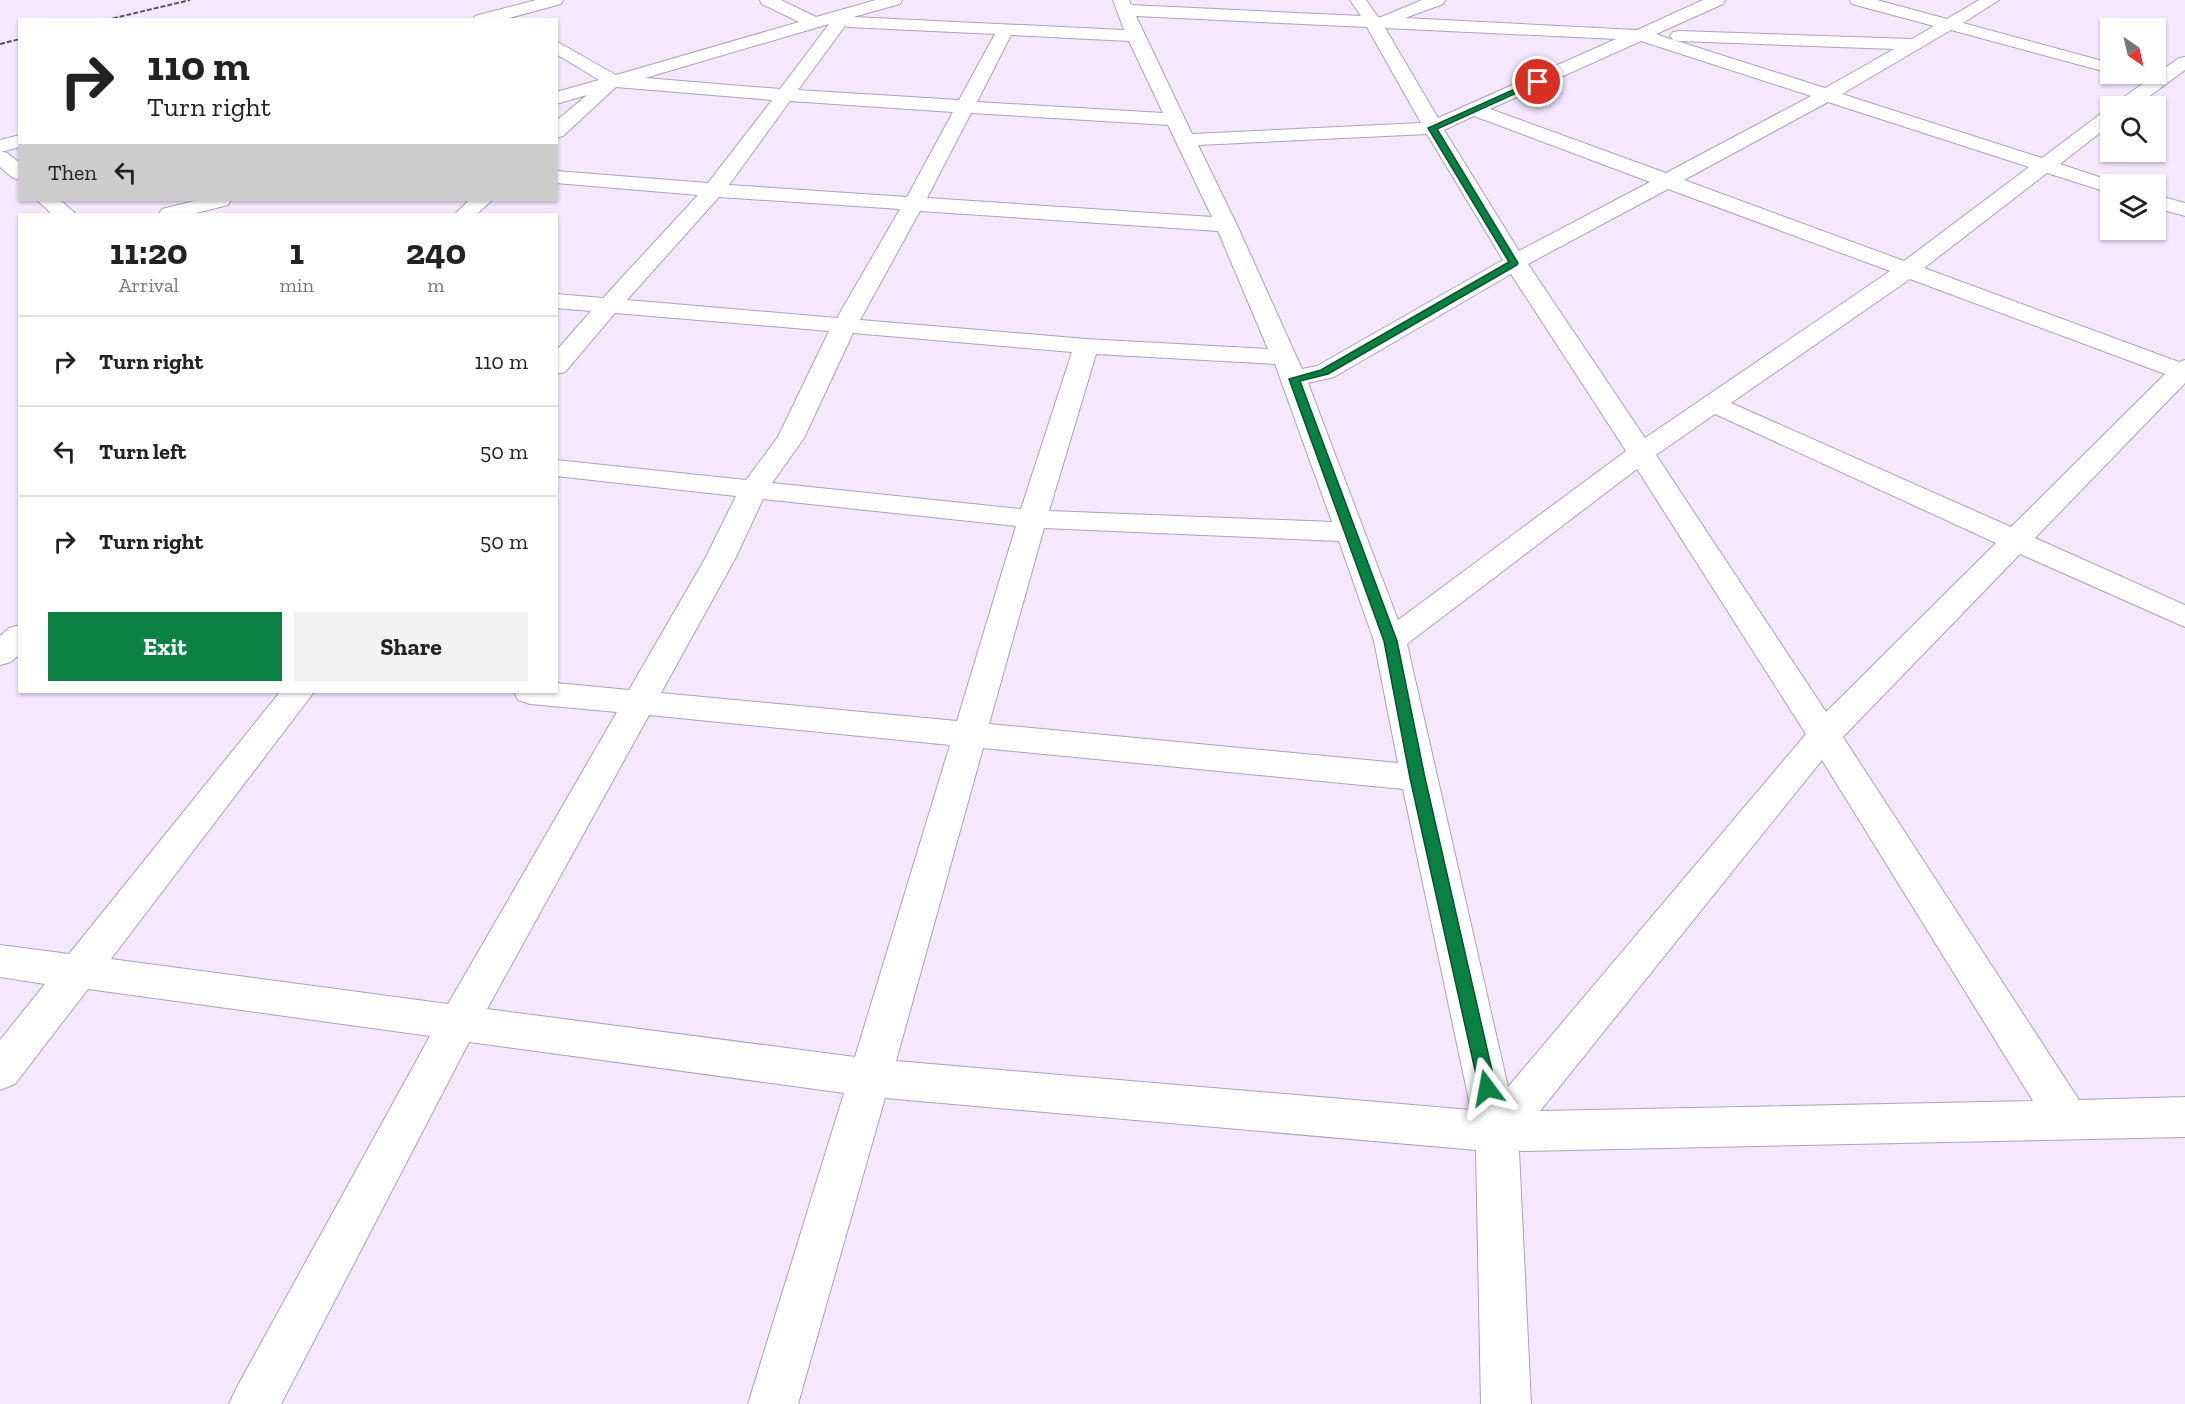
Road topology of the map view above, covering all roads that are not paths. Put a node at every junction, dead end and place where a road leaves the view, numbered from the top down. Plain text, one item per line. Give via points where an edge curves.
1 (555, 0) edge
2 (768, 0) edge
3 (894, 0) edge
4 (1358, 0) edge
5 (1437, 0) edge
6 (1717, 0) edge
7 (1858, 0) edge
8 (1991, 0) edge
9 (1127, 16) edge
10 (488, 18) edge
11 (826, 22) junction
12 (1375, 24) junction
13 (1947, 24) junction
14 (1005, 32) junction
15 (1641, 35) junction
16 (1912, 44) junction
17 (558, 47) edge
18 (2185, 62) edge
19 (2100, 65) edge
20 (2166, 76) edge
21 (614, 81) junction
22 (2166, 83) edge
23 (2155, 84) edge
24 (2185, 88) edge
25 (784, 95) junction
26 (1827, 95) junction
27 (2138, 96) edge
28 (558, 97) edge
29 (964, 107) junction
30 (1476, 110) junction
31 (2100, 123) edge
32 (1432, 128) junction
33 (558, 130) edge
34 (1180, 130) junction
35 (18, 142) edge
36 (0, 146) edge
37 (0, 156) edge
38 (2043, 166) junction
39 (18, 172) edge
40 (558, 177) edge
41 (1666, 181) junction
42 (2100, 184) edge
43 (714, 190) junction
44 (49, 201) edge
45 (216, 201) edge
46 (480, 201) edge
47 (914, 203) junction
48 (2166, 204) edge
49 (2185, 210) edge
50 (64, 213) edge
51 (174, 213) edge
52 (466, 213) edge
53 (1226, 225) junction
54 (1514, 263) junction
55 (1907, 270) junction
56 (558, 301) edge
57 (609, 305) junction
58 (845, 324) junction
59 (1086, 345) junction
60 (558, 365) edge
61 (1289, 368) junction
62 (2184, 371) edge
63 (1711, 404) junction
64 (1641, 453) junction
65 (558, 468) edge
66 (754, 488) junction
67 (1032, 519) junction
68 (1350, 532) junction
69 (2016, 539) junction
70 (2185, 617) edge
71 (0, 632) edge
72 (18, 635) edge
73 (18, 637) edge
74 (1390, 641) junction
75 (0, 654) edge
76 (297, 693) edge
77 (540, 693) edge
78 (641, 703) junction
79 (1824, 735) junction
80 (970, 736) junction
81 (1418, 778) junction
82 (0, 960) edge
83 (79, 971) junction
84 (459, 1022) junction
85 (0, 1071) edge
86 (870, 1078) junction
87 (2185, 1117) edge
88 (2069, 1121) junction
89 (1497, 1132) junction
90 (254, 1404) edge
91 (772, 1404) edge
92 (1506, 1404) edge

1 - 10 street
2 - 11 street
3 - 11 street
4 - 12 street
5 - 12 street
6 - 15 street
7 - 13 street
8 - 13 street
9 - 12 street
9 - 14 street
9 - 34 street
11 - 14 street
11 - 21 street
11 - 25 street
12 - 15 street
12 - 32 street
13 - 16 street
13 - 19 street
14 - 29 street
15 - 16 street
15 - 26 street
15 - 30 street
16 - 26 street
17 - 21 street
18 - 20 street
21 - 25 street
21 - 28 street
21 - 33 street
22 - 24 street
23 - 27 street
25 - 29 street
25 - 43 street
26 - 38 street
26 - 41 street
29 - 34 street
29 - 47 street
30 - 32 street
30 - 41 street
31 - 38 street
32 - 34 street
32 - 54 street
34 - 53 street
35 - 36 street
37 - 39 street
38 - 42 street
38 - 55 street
40 - 43 street
41 - 54 street
41 - 55 street
43 - 47 street
43 - 57 street
44 - 50 street
45 - 51 street
46 - 52 street
47 - 53 street
47 - 58 street
48 - 49 street
53 - 61 street
54 - 61 street via 1325,372
54 - 64 street
55 - 62 street
55 - 63 street
56 - 57 street
57 - 58 street
57 - 60 street
58 - 59 street
58 - 66 street via 791,438
59 - 61 street
59 - 67 street
61 - 68 street
62 - 69 street
63 - 64 street
63 - 69 street
64 - 74 street
64 - 79 street
65 - 66 street
66 - 67 street
66 - 78 street
67 - 68 street
67 - 80 street
68 - 74 street
69 - 70 street
69 - 79 street
71 - 72 street
73 - 75 street
74 - 81 street
76 - 83 street
77 - 78 street
78 - 80 street
78 - 84 street
79 - 88 street
79 - 89 street
80 - 81 street
80 - 86 street
81 - 89 street
82 - 83 street
83 - 84 street
83 - 85 street
84 - 86 street
84 - 90 street
86 - 89 street
86 - 91 street
87 - 88 street
88 - 89 street
89 - 92 street

